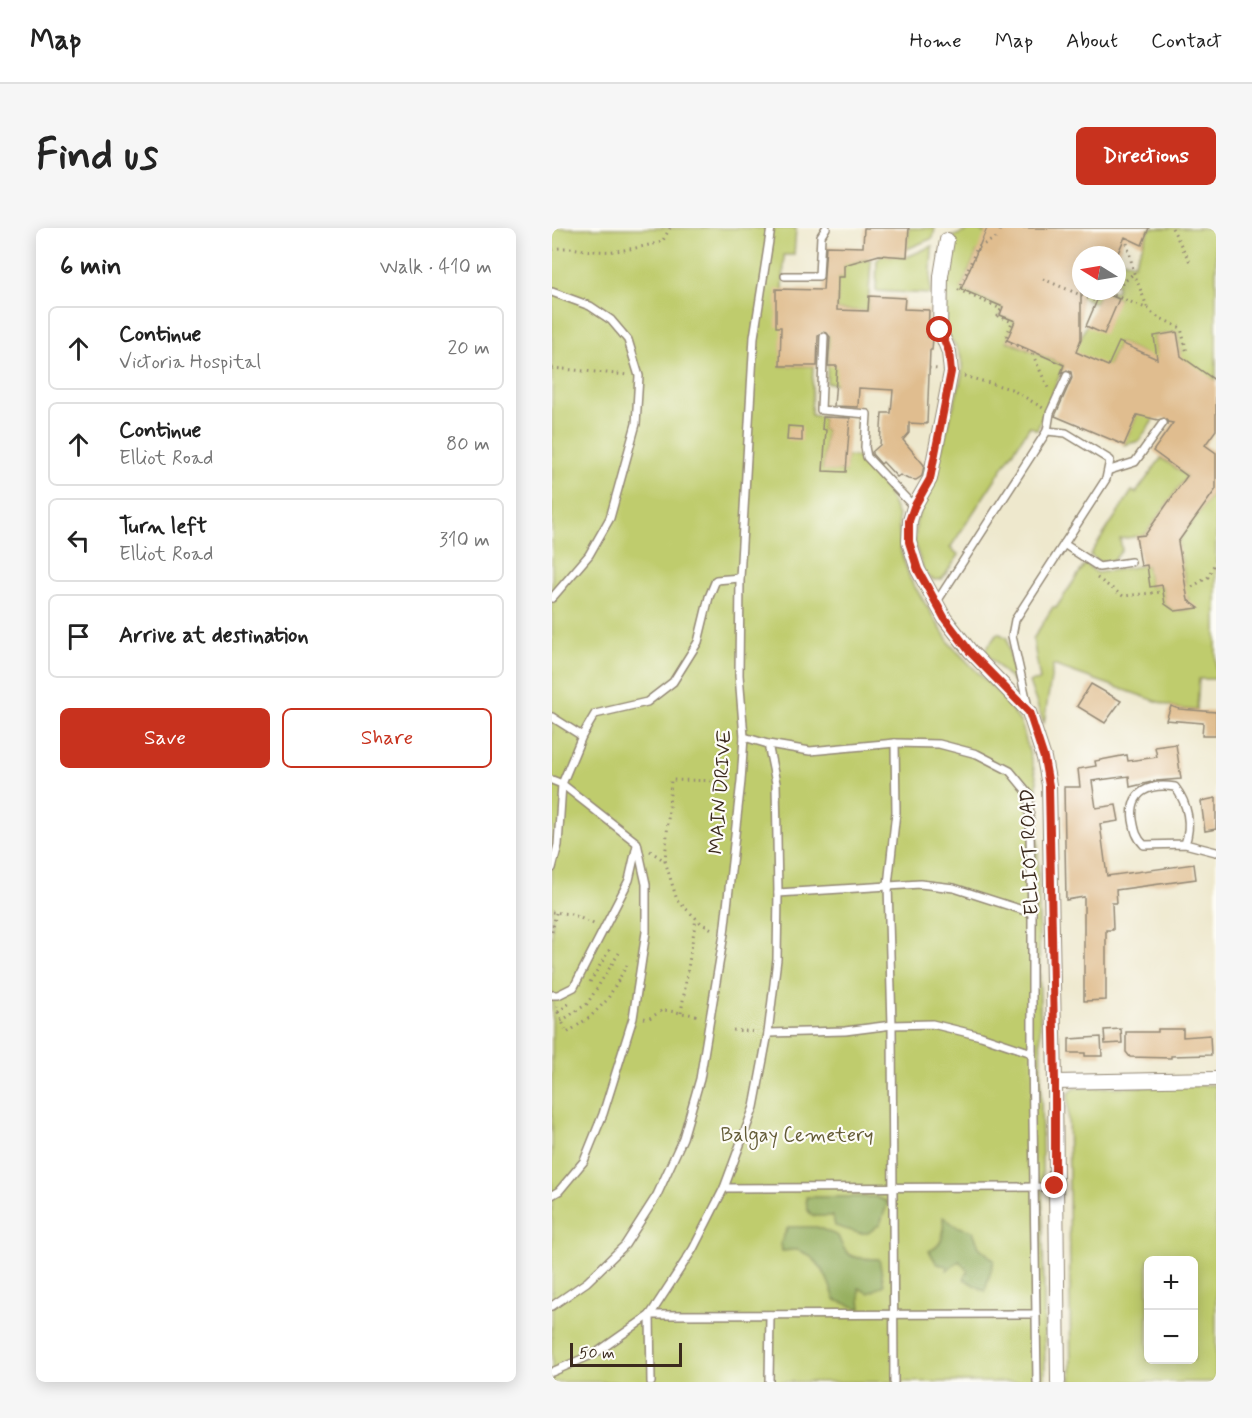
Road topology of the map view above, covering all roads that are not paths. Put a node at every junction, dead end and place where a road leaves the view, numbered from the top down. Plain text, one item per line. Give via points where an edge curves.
1 (771, 228) edge
2 (826, 228) edge
3 (948, 233) edge
4 (785, 276) dead end
5 (552, 292) edge
6 (824, 337) dead end
7 (1066, 376) dead end
8 (1163, 423) dead end
9 (1047, 431) junction
10 (1110, 470) junction
11 (914, 507) junction
12 (1064, 544) junction
13 (1131, 562) dead end
14 (740, 578) junction
15 (552, 598) edge
16 (936, 603) junction
17 (1029, 712) junction
18 (552, 717) edge
19 (582, 736) junction
20 (744, 737) junction
21 (895, 743) junction
22 (768, 744) junction
23 (552, 780) edge
24 (562, 784) junction
25 (637, 843) junction
26 (1185, 844) junction
27 (1216, 852) edge
28 (552, 868) edge
29 (888, 885) junction
30 (778, 893) junction
31 (1032, 913) junction
32 (552, 995) edge
33 (892, 1024) junction
34 (768, 1033) junction
35 (1032, 1053) junction
36 (1216, 1079) edge
37 (1055, 1082) junction
38 (1055, 1186) junction
39 (1035, 1187) junction
40 (724, 1188) junction
41 (892, 1188) junction
42 (552, 1195) edge
43 (552, 1306) edge
44 (1036, 1314) junction
45 (770, 1315) junction
46 (893, 1315) junction
47 (650, 1316) junction
48 (552, 1372) edge
49 (651, 1382) edge
50 (769, 1382) edge
51 (894, 1382) edge
52 (1037, 1382) edge
53 (1058, 1382) edge

1 - 14 lane, MAIN DRIVE via 754,337
2 - 4 lane via 821,236 819,276
3 - 11 street, ELLIOT ROAD via 941,276 940,330 949,352 950,372 930,479
5 - 15 lane via 590,306 611,320 628,340 639,376 636,424 610,518 589,555
6 - 11 lane via 821,410 867,414 867,457
7 - 9 lane via 1050,413
8 - 10 lane via 1135,462
9 - 10 lane via 1066,433 1082,442 1110,460
9 - 16 lane
10 - 12 lane
11 - 16 street, ELLIOT ROAD via 909,542 918,570
12 - 13 lane via 1099,567
12 - 17 lane via 1015,620 1012,636
14 - 19 lane via 716,580 698,642 673,682 647,702 595,714
14 - 20 lane, MAIN DRIVE
16 - 17 street, ELLIOT ROAD via 970,652
17 - 37 street, ELLIOT ROAD via 1049,786
18 - 19 lane
19 - 24 lane
20 - 22 lane
20 - 43 lane, MAIN DRIVE via 724,934 700,1079 683,1138 657,1195 625,1245 587,1282
21 - 22 lane via 810,751
21 - 29 lane via 896,812
21 - 31 lane via 939,744 976,754 1010,771 1029,794
22 - 30 lane via 776,783
23 - 24 lane
24 - 25 lane
24 - 28 lane via 558,845
25 - 32 lane via 629,880 574,987
25 - 42 lane via 646,884 646,932 633,1018 584,1161
26 - 26 lane via 1185,804 1175,787 1150,788 1134,800 1136,838 1144,845
26 - 27 lane
29 - 30 lane
29 - 31 lane via 954,888
29 - 33 lane
30 - 34 lane via 777,959
31 - 35 lane
33 - 34 lane via 845,1032
33 - 35 lane via 932,1024
33 - 41 lane
34 - 40 lane via 754,1107
35 - 39 lane
36 - 37 street
37 - 38 street, ELLIOT ROAD
38 - 39 lane
38 - 53 street, ELLIOT ROAD
39 - 41 lane
39 - 44 lane
40 - 41 lane
40 - 47 lane via 693,1249
41 - 46 lane
44 - 46 lane
44 - 52 lane
45 - 46 lane
45 - 47 lane
45 - 50 lane
46 - 51 lane
47 - 48 lane via 596,1353
47 - 49 lane

